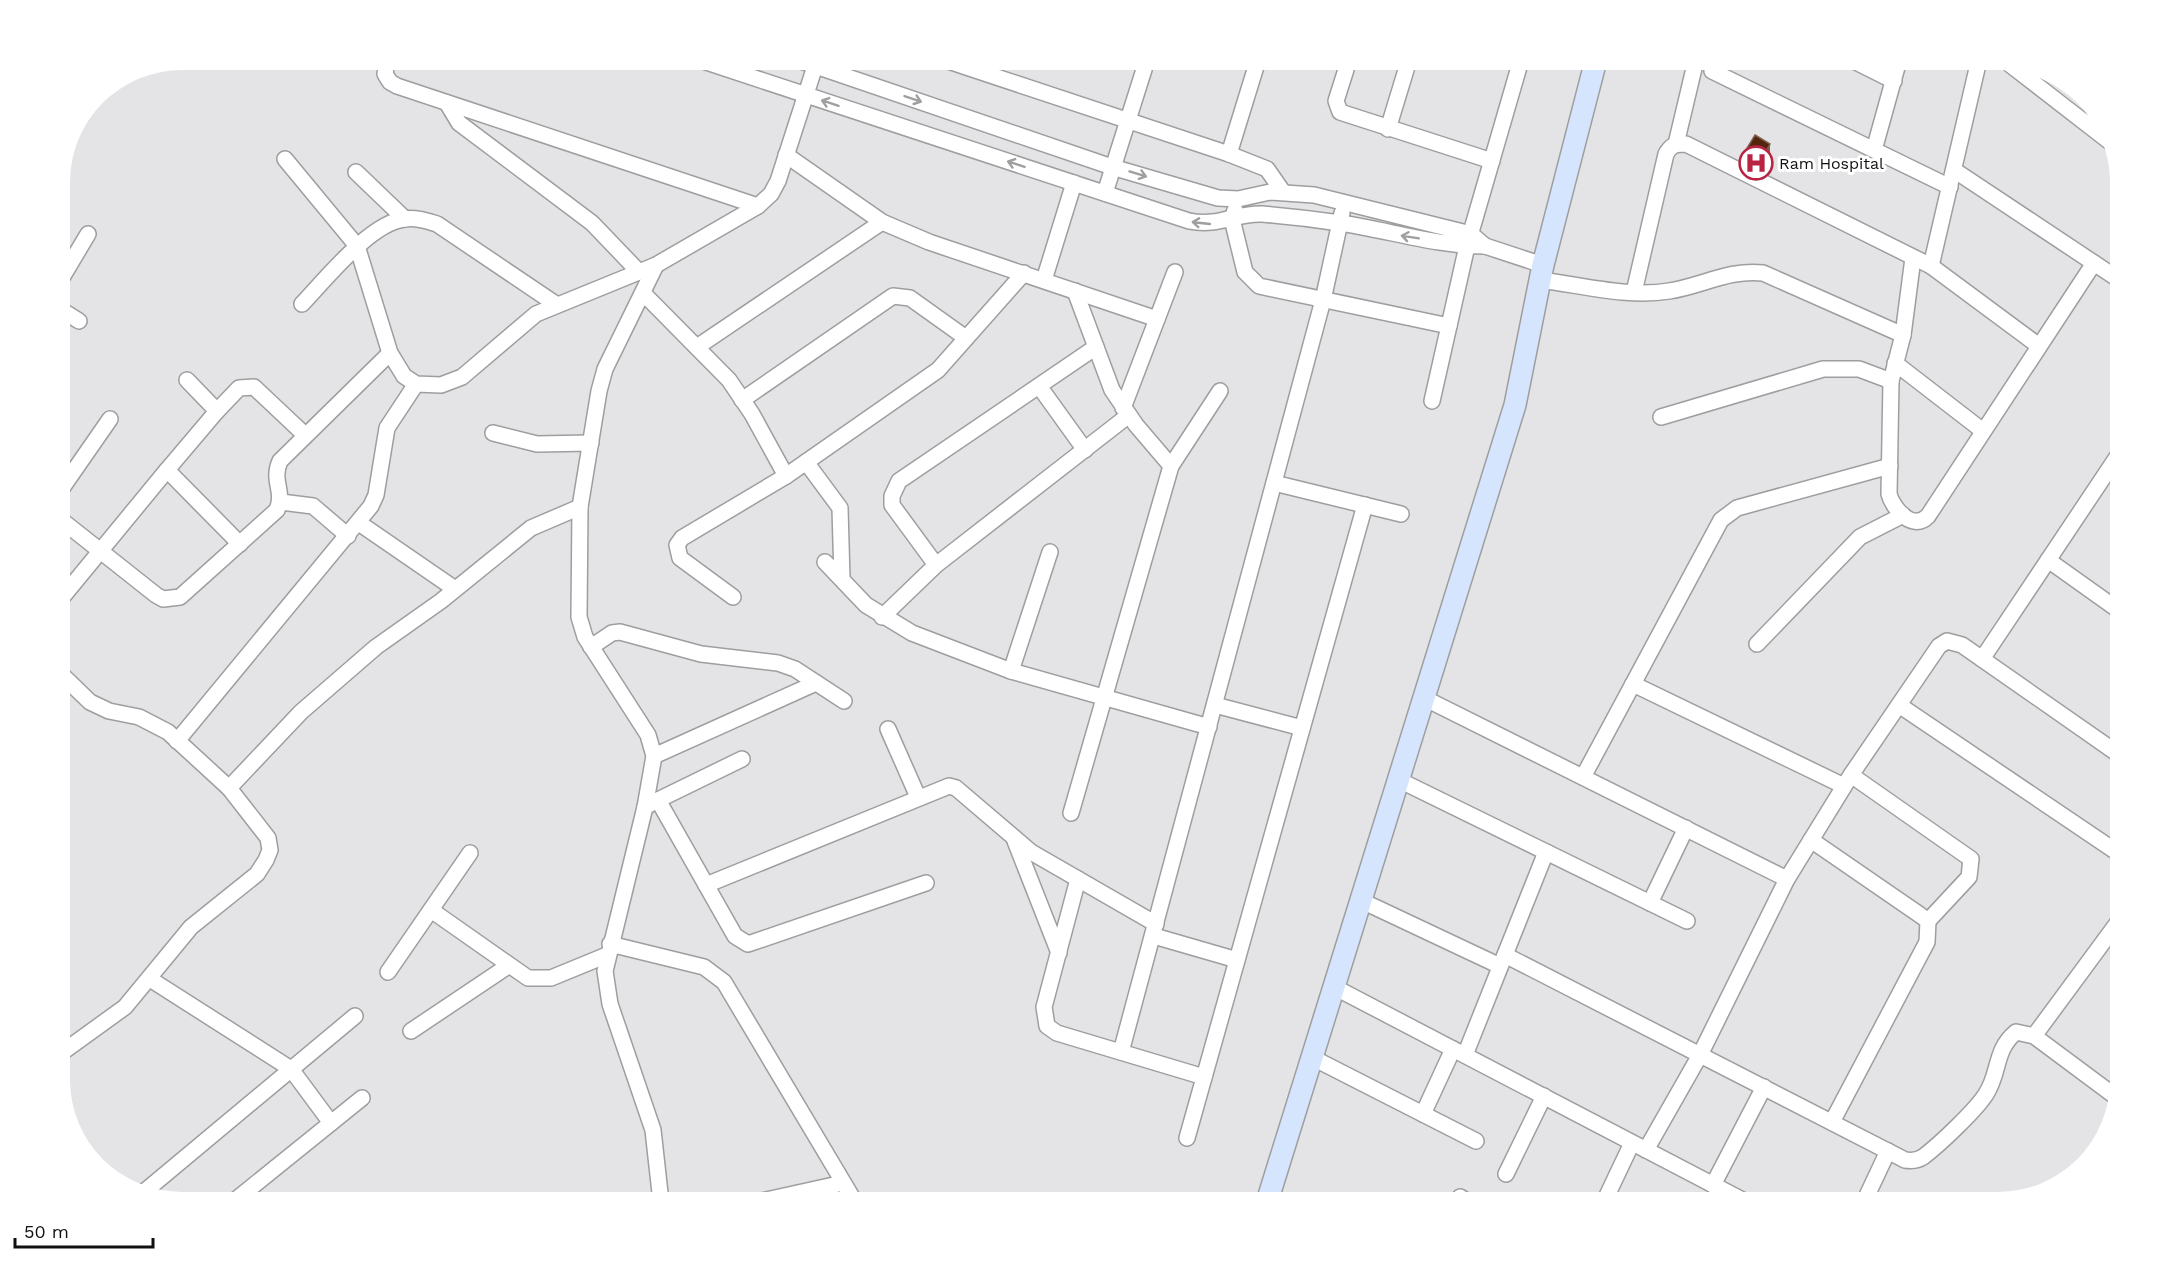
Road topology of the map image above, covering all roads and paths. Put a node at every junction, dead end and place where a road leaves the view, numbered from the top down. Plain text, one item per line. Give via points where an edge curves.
1 (1144, 70) edge
2 (1255, 70) edge
3 (1345, 70) edge
4 (1406, 70) edge
5 (1518, 70) edge
6 (1593, 70) edge
7 (1694, 70) edge
8 (1872, 70) edge
9 (1897, 70) edge
10 (1977, 70) edge
11 (385, 71) edge
12 (743, 71) edge
13 (814, 71) edge
14 (838, 71) edge
15 (977, 71) edge
16 (1712, 71) dead end
17 (2020, 73) edge
18 (1894, 81) junction
19 (806, 95) junction
20 (447, 103) junction
21 (1127, 120) junction
22 (1388, 129) junction
23 (2099, 134) edge
24 (1676, 144) junction
25 (1874, 150) junction
26 (1229, 154) junction
27 (786, 155) junction
28 (285, 159) dead end
29 (1492, 161) junction
30 (1112, 166) junction
31 (1954, 170) junction
32 (356, 172) dead end
33 (1074, 183) junction
34 (1950, 187) junction
35 (1283, 192) junction
36 (1105, 193) junction
37 (1238, 199) junction
38 (1345, 201) junction
39 (758, 206) junction
40 (405, 219) junction
41 (1232, 219) junction
42 (882, 222) junction
43 (1340, 223) junction
44 (88, 234) dead end
45 (1469, 240) junction
46 (357, 246) junction
47 (1913, 258) junction
48 (71, 263) edge
49 (2094, 263) junction
50 (656, 265) junction
51 (1931, 266) junction
52 (639, 272) junction
53 (1175, 272) dead end
54 (1024, 273) junction
55 (1542, 273) junction
56 (2110, 274) edge
57 (1044, 280) junction
58 (1075, 291) junction
59 (643, 292) junction
60 (1634, 292) junction
61 (1323, 300) junction
62 (302, 304) dead end
63 (557, 305) junction
64 (71, 316) edge
65 (1157, 319) junction
66 (79, 321) dead end
67 (1449, 326) junction
68 (1903, 335) junction
69 (966, 338) junction
70 (2039, 346) junction
71 (697, 347) junction
72 (1096, 347) junction
73 (390, 353) junction
74 (1895, 363) junction
75 (187, 381) dead end
76 (1891, 381) junction
77 (416, 384) junction
78 (1040, 386) junction
79 (1220, 391) dead end
80 (742, 400) junction
81 (1432, 401) dead end
82 (217, 411) junction
83 (1126, 412) junction
84 (1661, 417) dead end
85 (110, 419) dead end
86 (1983, 431) junction
87 (493, 433) dead end
88 (305, 435) junction
89 (591, 442) junction
90 (1085, 450) junction
91 (806, 462) junction
92 (1171, 466) junction
93 (1890, 466) junction
94 (2110, 467) edge
95 (167, 470) junction
96 (71, 475) edge
97 (786, 476) junction
98 (1274, 483) junction
99 (281, 502) junction
100 (1365, 505) junction
101 (580, 507) junction
102 (1401, 514) dead end
103 (1903, 515) junction
104 (358, 523) junction
105 (71, 528) edge
106 (348, 536) junction
107 (240, 544) junction
108 (1050, 552) dead end
109 (102, 553) junction
110 (2048, 560) junction
111 (825, 562) dead end
112 (936, 565) junction
113 (842, 579) junction
114 (71, 588) edge
115 (455, 589) junction
116 (733, 597) dead end
117 (2110, 604) edge
118 (882, 617) junction
119 (1757, 644) dead end
120 (591, 647) junction
121 (1982, 659) junction
122 (1011, 671) junction
123 (816, 683) junction
124 (71, 684) edge
125 (1633, 684) junction
126 (1104, 698) junction
127 (1424, 698) junction
128 (844, 701) dead end
129 (1215, 705) junction
130 (1899, 705) junction
131 (1209, 727) junction
132 (1302, 728) junction
133 (888, 729) dead end
134 (177, 741) junction
135 (2110, 748) edge
136 (654, 756) junction
137 (742, 759) dead end
138 (1583, 777) junction
139 (1399, 780) junction
140 (1847, 781) junction
141 (229, 788) junction
142 (918, 797) junction
143 (652, 803) junction
144 (1071, 813) dead end
145 (1686, 828) junction
146 (1811, 840) junction
147 (1014, 841) junction
148 (2110, 848) edge
149 (1546, 852) junction
150 (470, 853) dead end
151 (1078, 879) junction
152 (1787, 879) junction
153 (926, 884) dead end
154 (706, 885) junction
155 (1362, 902) junction
156 (1650, 903) junction
157 (431, 910) junction
158 (1688, 921) dead end
159 (1928, 921) junction
160 (1155, 930) junction
161 (2110, 933) edge
162 (608, 950) junction
163 (1059, 953) junction
164 (1237, 960) junction
165 (1503, 961) junction
166 (508, 966) junction
167 (388, 972) dead end
168 (150, 979) junction
169 (1336, 988) junction
170 (355, 1016) dead end
171 (411, 1031) dead end
172 (2034, 1036) junction
173 (71, 1046) edge
174 (1121, 1052) junction
175 (1459, 1052) junction
176 (1700, 1054) junction
177 (1314, 1058) junction
178 (291, 1069) junction
179 (1204, 1077) junction
180 (1764, 1087) junction
181 (2110, 1093) edge
182 (1544, 1096) junction
183 (362, 1098) dead end
184 (1423, 1114) junction
185 (1832, 1122) junction
186 (331, 1123) junction
187 (1187, 1138) dead end
188 (1476, 1141) dead end
189 (1639, 1146) junction
190 (1887, 1151) junction
191 (1506, 1174) dead end
192 (843, 1183) junction
193 (1713, 1185) junction
194 (150, 1187) edge
195 (245, 1192) edge
196 (660, 1192) edge
197 (802, 1192) edge
198 (849, 1192) edge
199 (1270, 1192) edge
200 (1610, 1192) edge
201 (1720, 1192) edge
202 (1869, 1192) edge

1 - 21 street
2 - 26 street
3 - 22 street via 1336,107 1347,116
4 - 22 street
5 - 29 street
6 - 55 street
7 - 24 street
8 - 18 street
9 - 18 street
10 - 31 street
11 - 20 street via 390,82
12 - 19 street
13 - 19 street
14 -> 30 street
15 - 21 street
16 - 25 street
17 - 23 street
18 - 25 street
19 - 27 street
33 -> 19 street
20 - 39 street
20 - 52 street via 459,123 592,223
21 - 26 street
21 - 30 street
22 - 29 street
24 - 47 street via 1686,144
24 - 60 street via 1666,154
25 - 34 street
26 - 35 street via 1267,169
27 - 39 street via 778,182
27 - 42 street
28 - 46 street
29 - 45 street
30 - 36 street
30 -> 37 street via 1218,198
31 - 34 street
31 - 49 street
32 - 40 street
33 - 36 street
33 - 57 street
34 - 51 street
35 - 37 street
35 - 38 street
41 -> 36 street via 1197,223
37 - 41 street
38 - 43 street
38 - 45 street
39 - 50 street
40 - 46 street via 391,223
40 - 63 street via 437,224
41 - 43 street via 1258,214
41 - 61 street via 1245,272 1252,282
42 - 54 street
42 - 71 street
45 -> 43 street
43 - 61 street
44 - 48 street
45 - 55 street via 1514,256
45 - 67 street
46 - 62 street
46 - 73 street
47 - 51 street
47 - 68 street
49 - 56 street
49 - 70 street
50 - 52 street
50 - 59 street
51 - 70 street
52 - 63 street
53 - 65 street
54 - 57 street
54 - 69 street
55 - 60 street
55 - 127 street via 1515,405
57 - 58 street
58 - 65 street
58 - 72 street
59 - 71 street
59 - 89 street via 605,369
60 - 68 street via 1670,291 1747,271 1763,273
61 - 67 street
61 - 98 street
63 - 77 street via 524,322 462,377 441,385
64 - 66 street
65 - 83 street
67 - 81 street
68 - 74 street
69 - 80 street via 910,298 893,296
69 - 91 street via 923,382
70 - 86 street
71 - 80 street via 729,380
72 - 78 street
72 - 83 street via 1112,390
73 - 77 street via 404,376
73 - 88 street
74 - 76 street
74 - 86 street
75 - 82 street
76 - 84 street via 1859,369 1823,369
76 - 93 street
77 - 104 street via 387,428 376,495
78 - 90 street
78 - 112 street via 899,481 894,489 892,505
79 - 92 street
80 - 97 street
82 - 88 street via 239,388 254,387
82 - 95 street
83 - 90 street
83 - 92 street
85 - 96 street
86 - 103 street via 1928,516 1916,522
87 - 89 street via 537,444
88 - 99 street via 280,460 276,470
89 - 101 street
90 - 112 street
91 - 97 street
91 - 113 street via 840,508
92 - 126 street
93 - 103 street via 1892,502
93 - 125 street via 1728,513
94 - 110 street
95 - 107 street
95 - 109 street
97 - 116 street via 682,538 677,545 680,558
98 - 100 street
98 - 129 street
99 - 106 street via 313,506
99 - 107 street via 278,510
100 - 102 street
100 - 132 street
101 - 115 street via 531,528
101 - 120 street via 579,617
103 - 119 street via 1860,537
104 - 106 street
104 - 115 street
105 - 109 street
106 - 134 street
107 - 109 street via 180,597 171,600 156,595
108 - 122 street
109 - 114 street
110 - 117 street
110 - 121 street
111 - 113 street
112 - 118 street
113 - 118 street
115 - 141 street via 342,675
118 - 122 street via 912,633
120 - 123 street via 612,633 629,633 701,654 778,663
120 - 136 street via 648,735
121 - 130 street via 1962,645 1947,641 1939,646
121 - 135 street
122 - 126 street
123 - 128 street
123 - 136 street
124 - 134 street via 90,702 153,723
125 - 138 street
125 - 140 street
126 - 131 street
126 - 144 street
127 - 138 street
127 - 139 street
129 - 131 street
129 - 132 street
130 - 140 street
130 - 148 street
131 - 160 street
132 - 164 street
133 - 142 street
134 - 141 street
136 - 143 street
137 - 143 street
138 - 145 street
139 - 149 street
139 - 155 street
140 - 146 street
140 - 159 street via 1971,860 1969,877
141 - 168 street via 268,838 270,850 266,860 257,874 191,927
142 - 147 street via 949,786 956,788
142 - 154 street
143 - 154 street
143 - 162 street
145 - 152 street
145 - 156 street
146 - 152 street
146 - 159 street
147 - 151 street
147 - 163 street
149 - 156 street
149 - 165 street
150 - 157 street
151 - 160 street
151 - 163 street
152 - 176 street
153 - 154 street via 748,944 735,936
155 - 165 street
155 - 169 street
156 - 158 street
157 - 166 street
157 - 167 street
159 - 185 street via 1927,942
160 - 164 street
160 - 174 street
161 - 172 street
162 - 166 street via 539,980 520,975
162 - 192 street via 704,968 716,974
162 - 196 street via 605,986 648,1112
163 - 174 street via 1044,1007 1047,1026 1057,1033
164 - 179 street
165 - 175 street
165 - 176 street
166 - 171 street
168 - 173 street via 124,1007
168 - 178 street
169 - 175 street
169 - 177 street
170 - 178 street
172 - 181 street
172 - 190 street via 2016,1032 2008,1039 1987,1094 1922,1158 1905,1160
174 - 179 street
175 - 182 street
175 - 184 street
176 - 180 street
176 - 189 street
177 - 184 street
177 - 199 street
178 - 186 street
178 - 194 street
179 - 187 street
180 - 185 street
180 - 193 street
182 - 189 street
182 - 191 street
183 - 186 street
184 - 188 street
185 - 190 street
186 - 195 street
189 - 193 street
189 - 200 street
190 - 202 street
192 - 197 street
192 - 198 street
193 - 201 street

